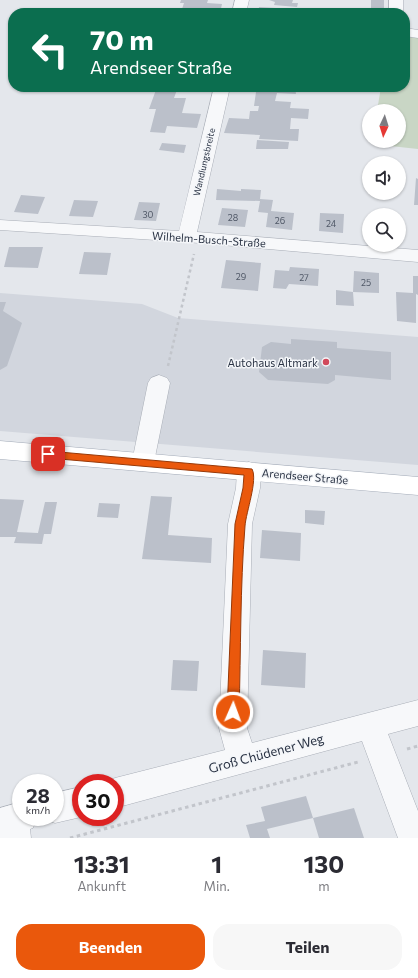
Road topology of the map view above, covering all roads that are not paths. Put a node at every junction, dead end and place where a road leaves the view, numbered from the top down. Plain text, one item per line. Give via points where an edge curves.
1 (221, 92) edge
2 (0, 225) edge
3 (192, 238) junction
4 (418, 256) edge
5 (159, 383) road end
6 (0, 450) edge
7 (144, 462) junction
8 (249, 472) junction
9 (418, 486) edge
10 (418, 713) edge
11 (371, 726) junction
12 (242, 759) junction
13 (124, 790) edge
14 (413, 838) edge

1 - 3 street, Wandlungsbreite
2 - 3 street, Wilhelm-Busch-Straße
3 - 4 street, Wilhelm-Busch-Straße
5 - 7 street
6 - 7 main road, Arendseer Straße
7 - 8 main road, Arendseer Straße
8 - 9 main road, Arendseer Straße
8 - 12 street via 240,524 233,728
10 - 11 street, Groß Chüdener Weg
11 - 12 street, Groß Chüdener Weg
11 - 14 street
12 - 13 street, Groß Chüdener Weg

